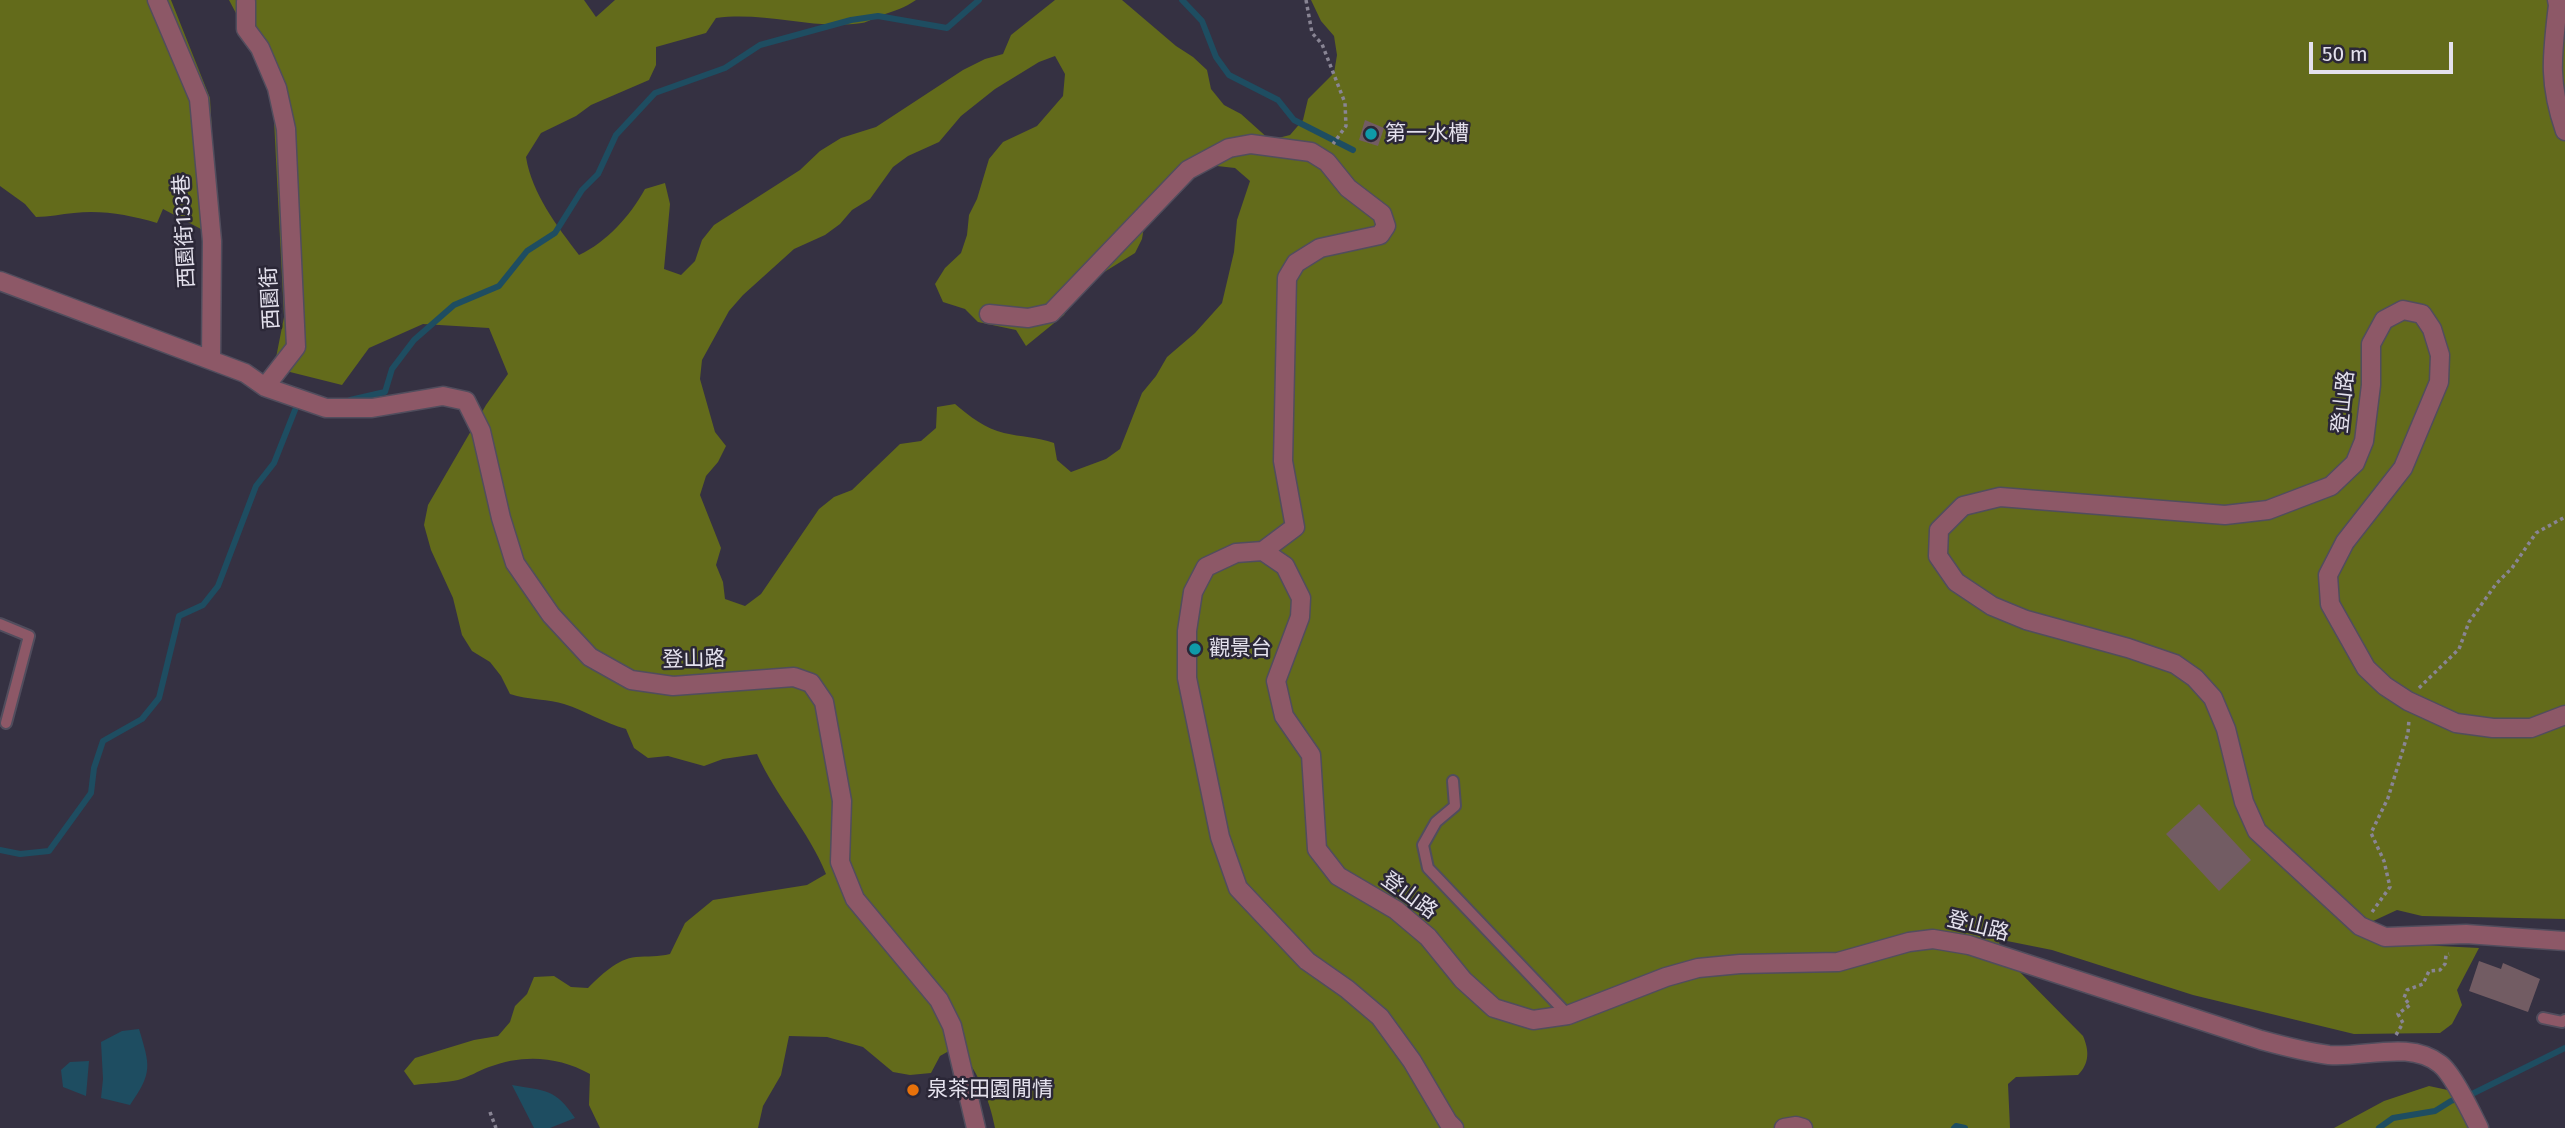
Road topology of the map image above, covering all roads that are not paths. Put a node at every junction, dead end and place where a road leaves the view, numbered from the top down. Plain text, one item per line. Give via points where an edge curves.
1 (157, 0) edge
2 (2557, 0) edge
3 (246, 2) dead end
4 (2565, 131) edge
5 (0, 281) edge
6 (989, 314) dead end
7 (211, 360) junction
8 (265, 387) junction
9 (1263, 551) junction
10 (0, 624) edge
11 (2565, 715) edge
12 (6, 723) dead end
13 (1453, 780) dead end
14 (2565, 942) edge
15 (1568, 1015) junction
16 (2543, 1018) dead end
17 (2565, 1020) edge
18 (976, 1128) edge
19 (1454, 1128) edge
20 (1784, 1128) edge
21 (1803, 1128) edge
22 (2479, 1128) edge

1 - 7 street, 西園街133巷 via 199,99 212,241
2 - 4 street via 2551,66 2556,106
3 - 8 street, 西園街 via 247,29 277,88 286,129 296,347
5 - 7 street
6 - 9 street via 1028,318 1051,313 1188,170 1229,148 1251,144 1311,152 1327,162 1348,188 1382,214 1386,226 1380,235 1320,248 1296,263 1287,278 1283,461 1295,527
7 - 8 street via 245,373
8 - 18 street, 登山路 via 326,408 372,408 443,396 466,401 481,431 515,563 551,615 590,657 631,680 673,686 794,677 811,683 824,702 842,801 840,863 855,899 939,1000 952,1026
9 - 15 street, 登山路 via 1285,566 1301,598 1300,617 1276,681 1284,716 1311,755 1317,849 1338,876 1396,910 1428,937 1463,980 1494,1008 1534,1020
9 - 19 street via 1236,553 1206,567 1193,592 1187,631 1187,678 1220,837 1238,888 1307,961 1380,1017
10 - 12 lane via 29,635
11 - 14 street, 登山路 via 2530,728 2493,728 2456,723 2408,701 2366,668 2330,604 2328,575 2346,542 2403,468 2439,382 2440,355 2422,314 2403,310 2385,320 2371,344 2364,441 2355,463 2332,486 2268,510 2225,514 2000,497 1963,506 1939,530 1938,556 1956,582 1992,606 2175,664 2195,678 2213,698 2226,729 2244,802 2257,831 2360,926 2385,937 2466,934
13 - 15 lane via 1455,806 1436,822 1423,845 1428,868
15 - 22 street, 登山路 via 1698,968 1838,962 1933,939 1969,945 2304,1051 2423,1054 2442,1065
16 - 17 lane
20 - 21 street

